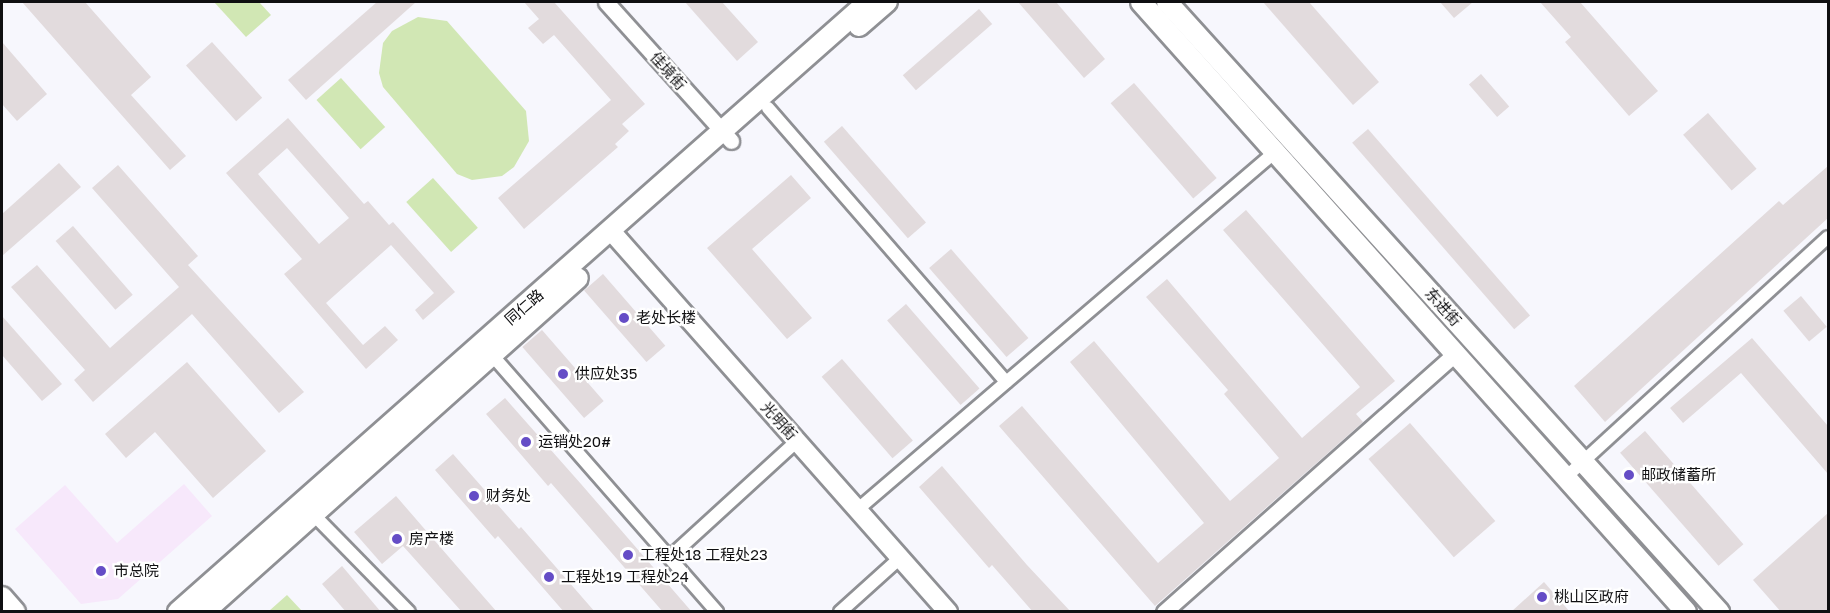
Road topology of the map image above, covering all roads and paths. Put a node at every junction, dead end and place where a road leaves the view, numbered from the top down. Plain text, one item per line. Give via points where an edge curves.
1 (606, 2) edge
2 (868, 2) edge
3 (887, 2) edge
4 (1141, 2) edge
5 (1167, 2) edge
6 (768, 108) junction
7 (726, 136) junction
8 (1275, 152) junction
9 (615, 236) junction
10 (1828, 237) edge
11 (1456, 353) junction
12 (492, 355) junction
13 (1006, 382) junction
14 (797, 441) junction
15 (1583, 462) junction
16 (1566, 477) junction
17 (857, 510) junction
18 (314, 514) junction
19 (670, 557) junction
20 (900, 558) junction
21 (2, 597) edge
22 (15, 612) edge
23 (178, 612) edge
24 (204, 612) edge
25 (409, 612) edge
26 (717, 612) edge
27 (840, 612) edge
28 (948, 612) edge
29 (1164, 612) edge
30 (1686, 612) edge
31 (1719, 612) edge

1 - 7 street, 佳境街
2 - 7 main road, 同仁路
3 - 6 main road, 同仁路
4 - 8 main road, 东进街
5 - 15 main road, 东进街
6 - 7 main road, 同仁路
6 - 13 street
7 - 9 main road, 同仁路
8 - 11 main road, 东进街
8 - 13 street
9 - 12 main road, 同仁路
9 - 14 main road, 光明街
9 - 23 main road, 同仁路
10 - 15 street
11 - 16 main road, 东进街
11 - 29 street
12 - 18 main road, 同仁路
12 - 19 street
13 - 17 street
14 - 17 main road, 光明街
14 - 19 street
15 - 16 street
15 - 31 main road, 东进街
16 - 30 main road, 东进街
17 - 20 main road, 光明街
18 - 24 main road, 同仁路
18 - 25 street
19 - 26 street
20 - 27 street
20 - 28 main road, 光明街
21 - 22 main road

